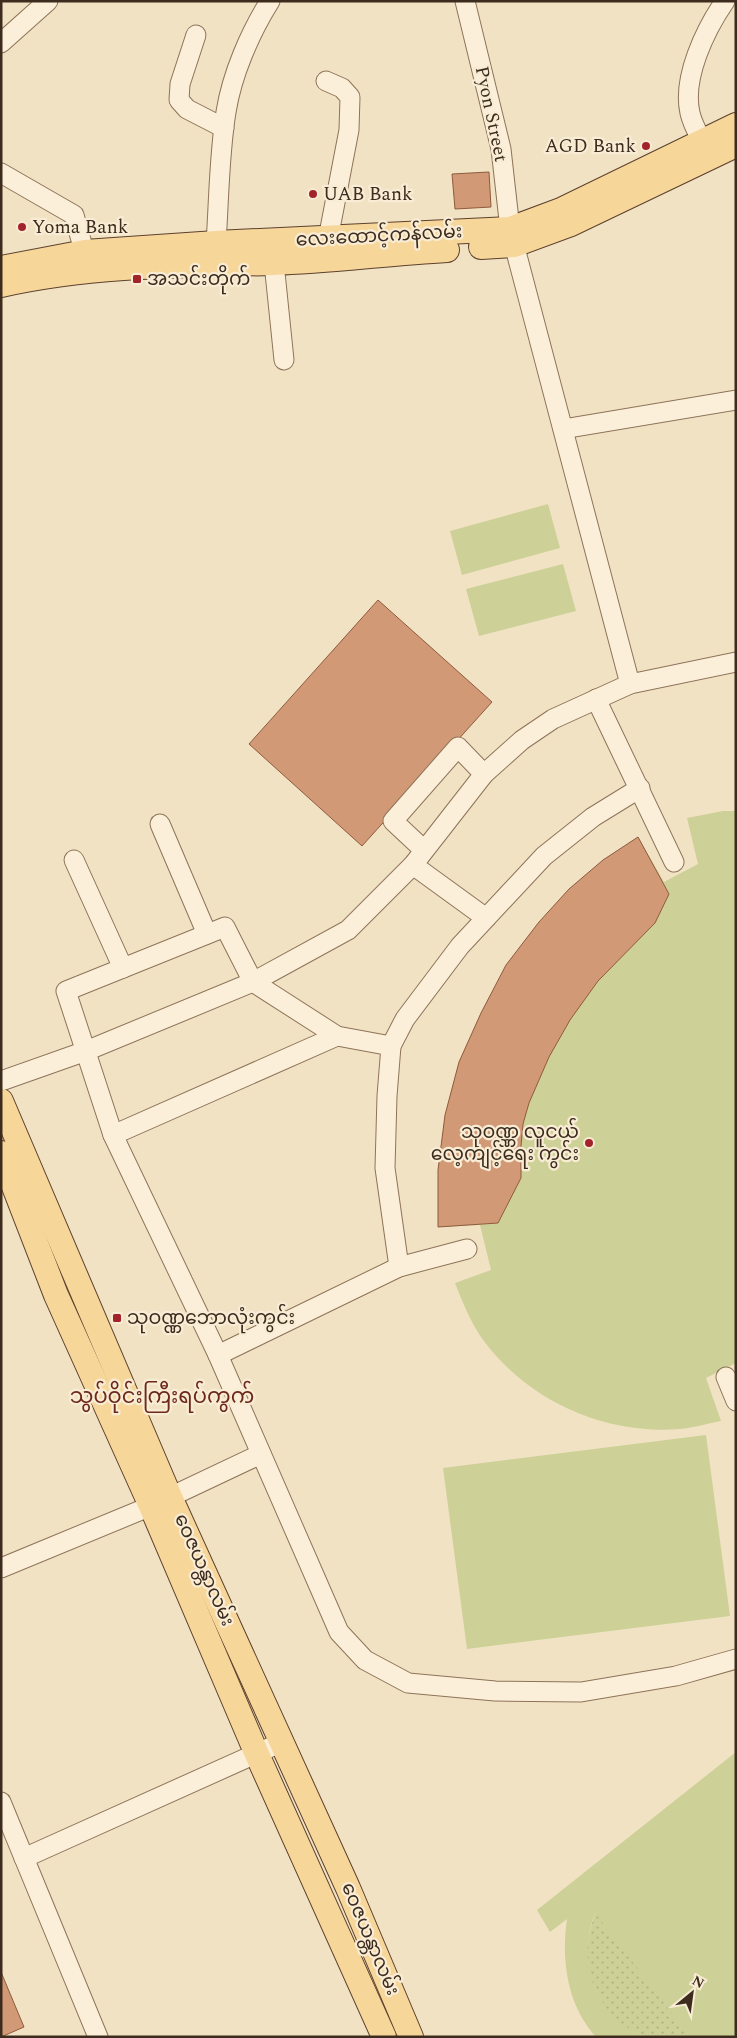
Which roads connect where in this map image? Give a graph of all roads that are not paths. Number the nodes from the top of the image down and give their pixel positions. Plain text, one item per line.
1 (48, 1) edge
2 (270, 1) edge
3 (465, 1) edge
4 (725, 1) edge
5 (196, 35) dead end
6 (1, 43) edge
7 (326, 81) dead end
8 (736, 125) edge
9 (224, 128) junction
10 (736, 145) edge
11 (706, 148) junction
12 (1, 173) edge
13 (512, 237) junction
14 (328, 239) junction
15 (437, 242) junction
16 (216, 243) junction
17 (273, 252) junction
18 (87, 262) junction
19 (1, 268) edge
20 (1, 285) edge
21 (284, 360) dead end
22 (736, 400) edge
23 (563, 429) junction
24 (736, 662) edge
25 (630, 684) junction
26 (596, 699) junction
27 (484, 774) junction
28 (640, 788) junction
29 (160, 824) dead end
30 (424, 850) junction
31 (74, 860) dead end
32 (674, 862) dead end
33 (413, 865) junction
34 (486, 918) junction
35 (206, 934) junction
36 (123, 968) junction
37 (253, 982) junction
38 (337, 1036) junction
39 (391, 1046) junction
40 (86, 1051) junction
41 (1, 1081) edge
42 (1, 1101) edge
43 (113, 1135) junction
44 (3, 1165) edge
45 (467, 1249) dead end
46 (399, 1267) junction
47 (218, 1355) junction
48 (726, 1377) dead end
49 (736, 1401) edge
50 (261, 1454) junction
51 (161, 1501) junction
52 (1, 1568) edge
53 (736, 1659) edge
54 (282, 1742) junction
55 (256, 1752) junction
56 (307, 1798) junction
57 (1, 1802) edge
58 (282, 1809) junction
59 (24, 1858) junction
60 (98, 2037) edge
61 (384, 2037) edge
62 (411, 2037) edge

1 - 6 street
2 - 9 street
3 - 13 street, Pyon Street
4 - 11 street
5 - 9 street
7 - 14 street
8 - 11 main road, လေးထောင့်ကန်လမ်း
9 - 16 street
10 - 11 main road, လေးထောင့်ကန်လမ်း
11 - 13 main road, လေးထောင့်ကန်လမ်း
12 - 18 street
13 - 15 main road, လေးထောင့်ကန်လမ်း
13 - 23 street, Pyon Street
14 - 15 main road, လေးထောင့်ကန်လမ်း
14 - 17 main road, လေးထောင့်ကန်လမ်း
15 - 17 main road, လေးထောင့်ကန်လမ်း
16 - 17 main road, လေးထောင့်ကန်လမ်း
16 - 18 main road, လေးထောင့်ကန်လမ်း
17 - 18 main road, လေးထောင့်ကန်လမ်း
17 - 21 street
18 - 19 main road, လေးထောင့်ကန်လမ်း
18 - 20 main road, လေးထောင့်ကန်လမ်း
22 - 23 street
23 - 25 street, Pyon Street
24 - 25 street
25 - 26 street
26 - 27 street
26 - 28 street
27 - 30 street
27 - 30 street
28 - 32 street
28 - 34 street
29 - 35 street
30 - 33 street
31 - 36 street
33 - 34 street
33 - 37 street
34 - 39 street
35 - 36 street
35 - 37 street
36 - 40 street
37 - 38 street
37 - 40 street
38 - 39 street
38 - 43 street
39 - 46 street
40 - 41 street
40 - 43 street
42 - 51 main road, ဝေဇယန္တာလမ်း
43 - 47 street
44 - 51 main road, ဝေဇယန္တာလမ်း
45 - 46 street
46 - 47 street
47 - 50 street
48 - 49 street
50 - 51 street
50 - 53 street
51 - 52 street
51 - 54 main road, ဝေဇယန္တာလမ်း
51 - 55 main road, ဝေဇယန္တာလမ်း
54 - 55 street
54 - 56 main road, ဝေဇယန္တာလမ်း
55 - 58 main road, ဝေဇယန္တာလမ်း
55 - 59 street
56 - 58 main road
56 - 62 main road, ဝေဇယန္တာလမ်း
57 - 59 street
58 - 61 main road, ဝေဇယန္တာလမ်း
59 - 60 street

